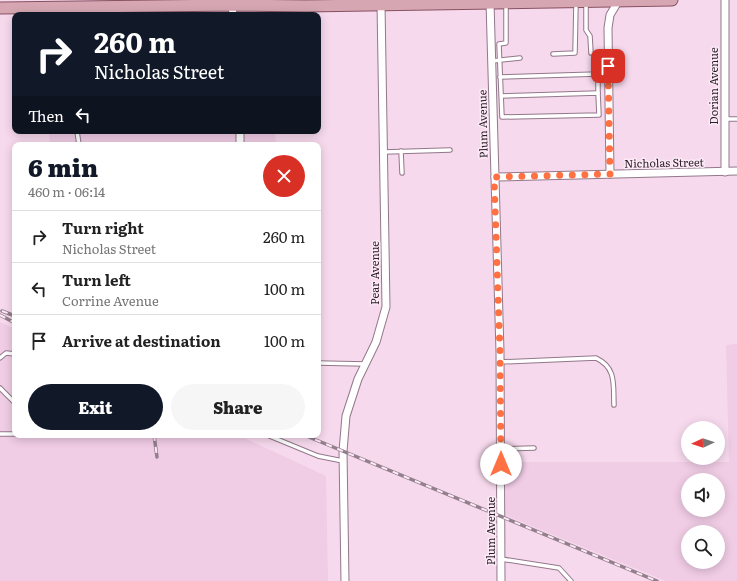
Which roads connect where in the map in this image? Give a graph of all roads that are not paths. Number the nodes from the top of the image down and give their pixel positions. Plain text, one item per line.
1 (619, 0) edge
2 (672, 0) edge
3 (724, 0) edge
4 (581, 1) edge
5 (490, 2) junction
6 (506, 2) junction
7 (202, 3) edge
8 (306, 3) edge
9 (381, 4) junction
10 (0, 8) edge
11 (232, 10) edge
12 (84, 11) edge
13 (591, 53) dead end
14 (553, 54) dead end
15 (520, 58) dead end
16 (500, 60) junction
17 (492, 61) junction
18 (608, 66) junction
19 (598, 74) junction
20 (500, 77) junction
21 (598, 93) junction
22 (501, 96) junction
23 (724, 119) junction
24 (737, 119) edge
25 (450, 150) dead end
26 (401, 151) junction
27 (384, 152) junction
28 (737, 171) edge
29 (725, 172) junction
30 (402, 173) dead end
31 (610, 174) junction
32 (494, 177) junction
33 (12, 354) edge
34 (0, 358) edge
35 (500, 362) junction
36 (321, 363) edge
37 (365, 364) junction
38 (0, 388) edge
39 (12, 400) edge
40 (614, 405) dead end
41 (0, 434) edge
42 (12, 434) edge
43 (273, 438) edge
44 (534, 448) dead end
45 (500, 449) junction
46 (344, 461) junction
47 (501, 559) junction
48 (345, 581) edge
49 (501, 581) edge
50 (571, 581) edge

1 - 2 main road
1 - 4 main road
1 - 18 street
3 - 23 street, Dorian Avenue
4 - 6 main road
4 - 13 lane
4 - 14 lane
5 - 6 main road
5 - 9 main road
5 - 17 street, Plum Avenue
6 - 16 lane
7 - 11 main road
7 - 12 main road
8 - 9 main road
8 - 11 main road
9 - 27 street, Pear Avenue
10 - 12 main road
15 - 16 lane
16 - 17 lane
16 - 20 lane
17 - 32 street, Plum Avenue
18 - 19 lane
18 - 31 street
19 - 20 lane
19 - 21 lane
20 - 22 lane
21 - 22 lane
21 - 22 lane
23 - 24 lane
23 - 29 street, Dorian Avenue
25 - 26 lane
26 - 27 lane
26 - 30 lane
27 - 37 street, Pear Avenue
28 - 29 street, Nicholas Street
29 - 31 street, Nicholas Street
31 - 32 street, Nicholas Street
32 - 35 street, Plum Avenue
33 - 34 lane
35 - 40 lane
35 - 45 street, Plum Avenue
36 - 37 lane
37 - 46 street, Pear Avenue
38 - 39 lane
41 - 42 lane
43 - 46 lane
44 - 45 lane
45 - 47 street, Plum Avenue
46 - 48 street, Pear Avenue
47 - 49 street, Plum Avenue
47 - 50 lane

